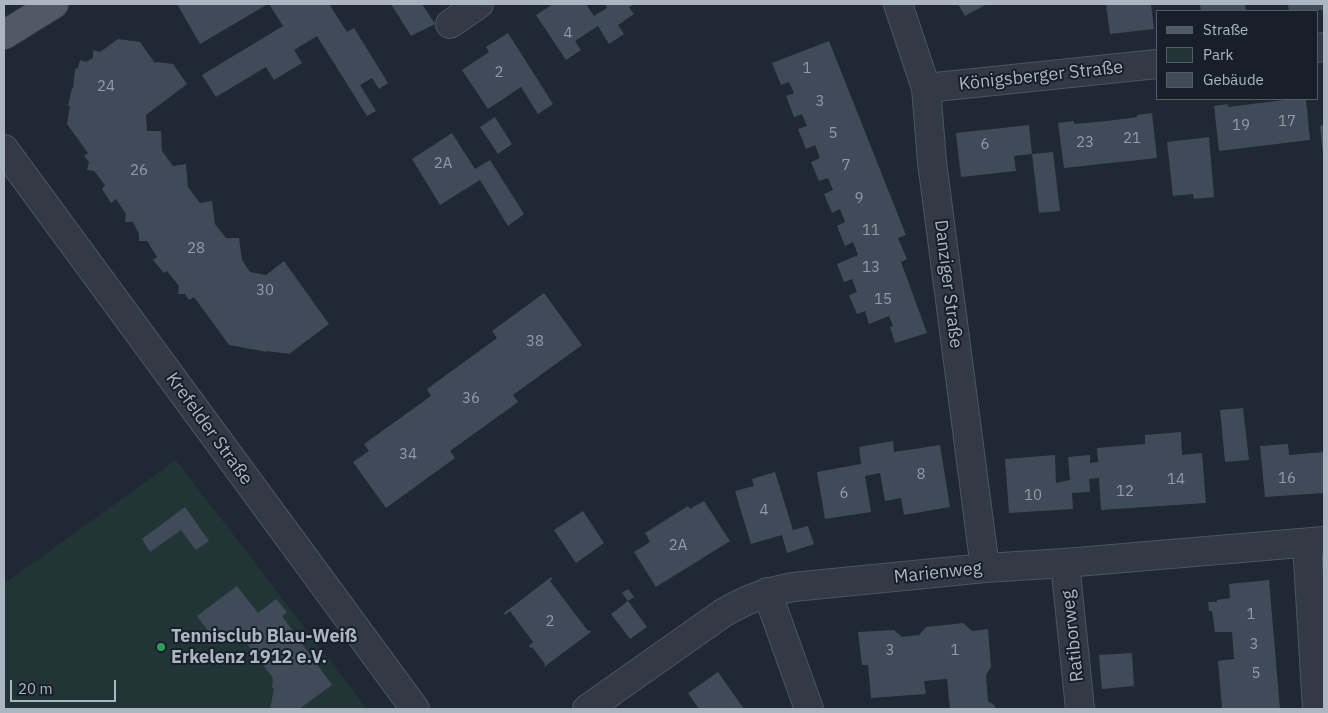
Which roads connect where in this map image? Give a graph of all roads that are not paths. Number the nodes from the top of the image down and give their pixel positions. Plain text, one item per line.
1 (54, 4) edge
2 (479, 4) edge
3 (898, 4) edge
4 (450, 24) dead end
5 (4, 35) edge
6 (1156, 64) edge
7 (926, 88) junction
8 (4, 148) edge
9 (1316, 542) edge
10 (1066, 563) junction
11 (985, 568) junction
12 (767, 592) junction
13 (415, 709) edge
14 (587, 709) edge
15 (810, 709) edge
16 (1080, 709) edge
17 (1318, 709) edge

1 - 5 main road
2 - 4 street
3 - 7 street, Danziger Straße
6 - 7 street, Königsberger Straße
7 - 11 street, Danziger Straße
8 - 13 street, Krefelder Straße
9 - 10 street, Marienweg
9 - 17 street
10 - 11 street, Marienweg
10 - 16 street, Ratiborweg
11 - 12 street, Marienweg
12 - 14 street, Marienweg
12 - 15 street

